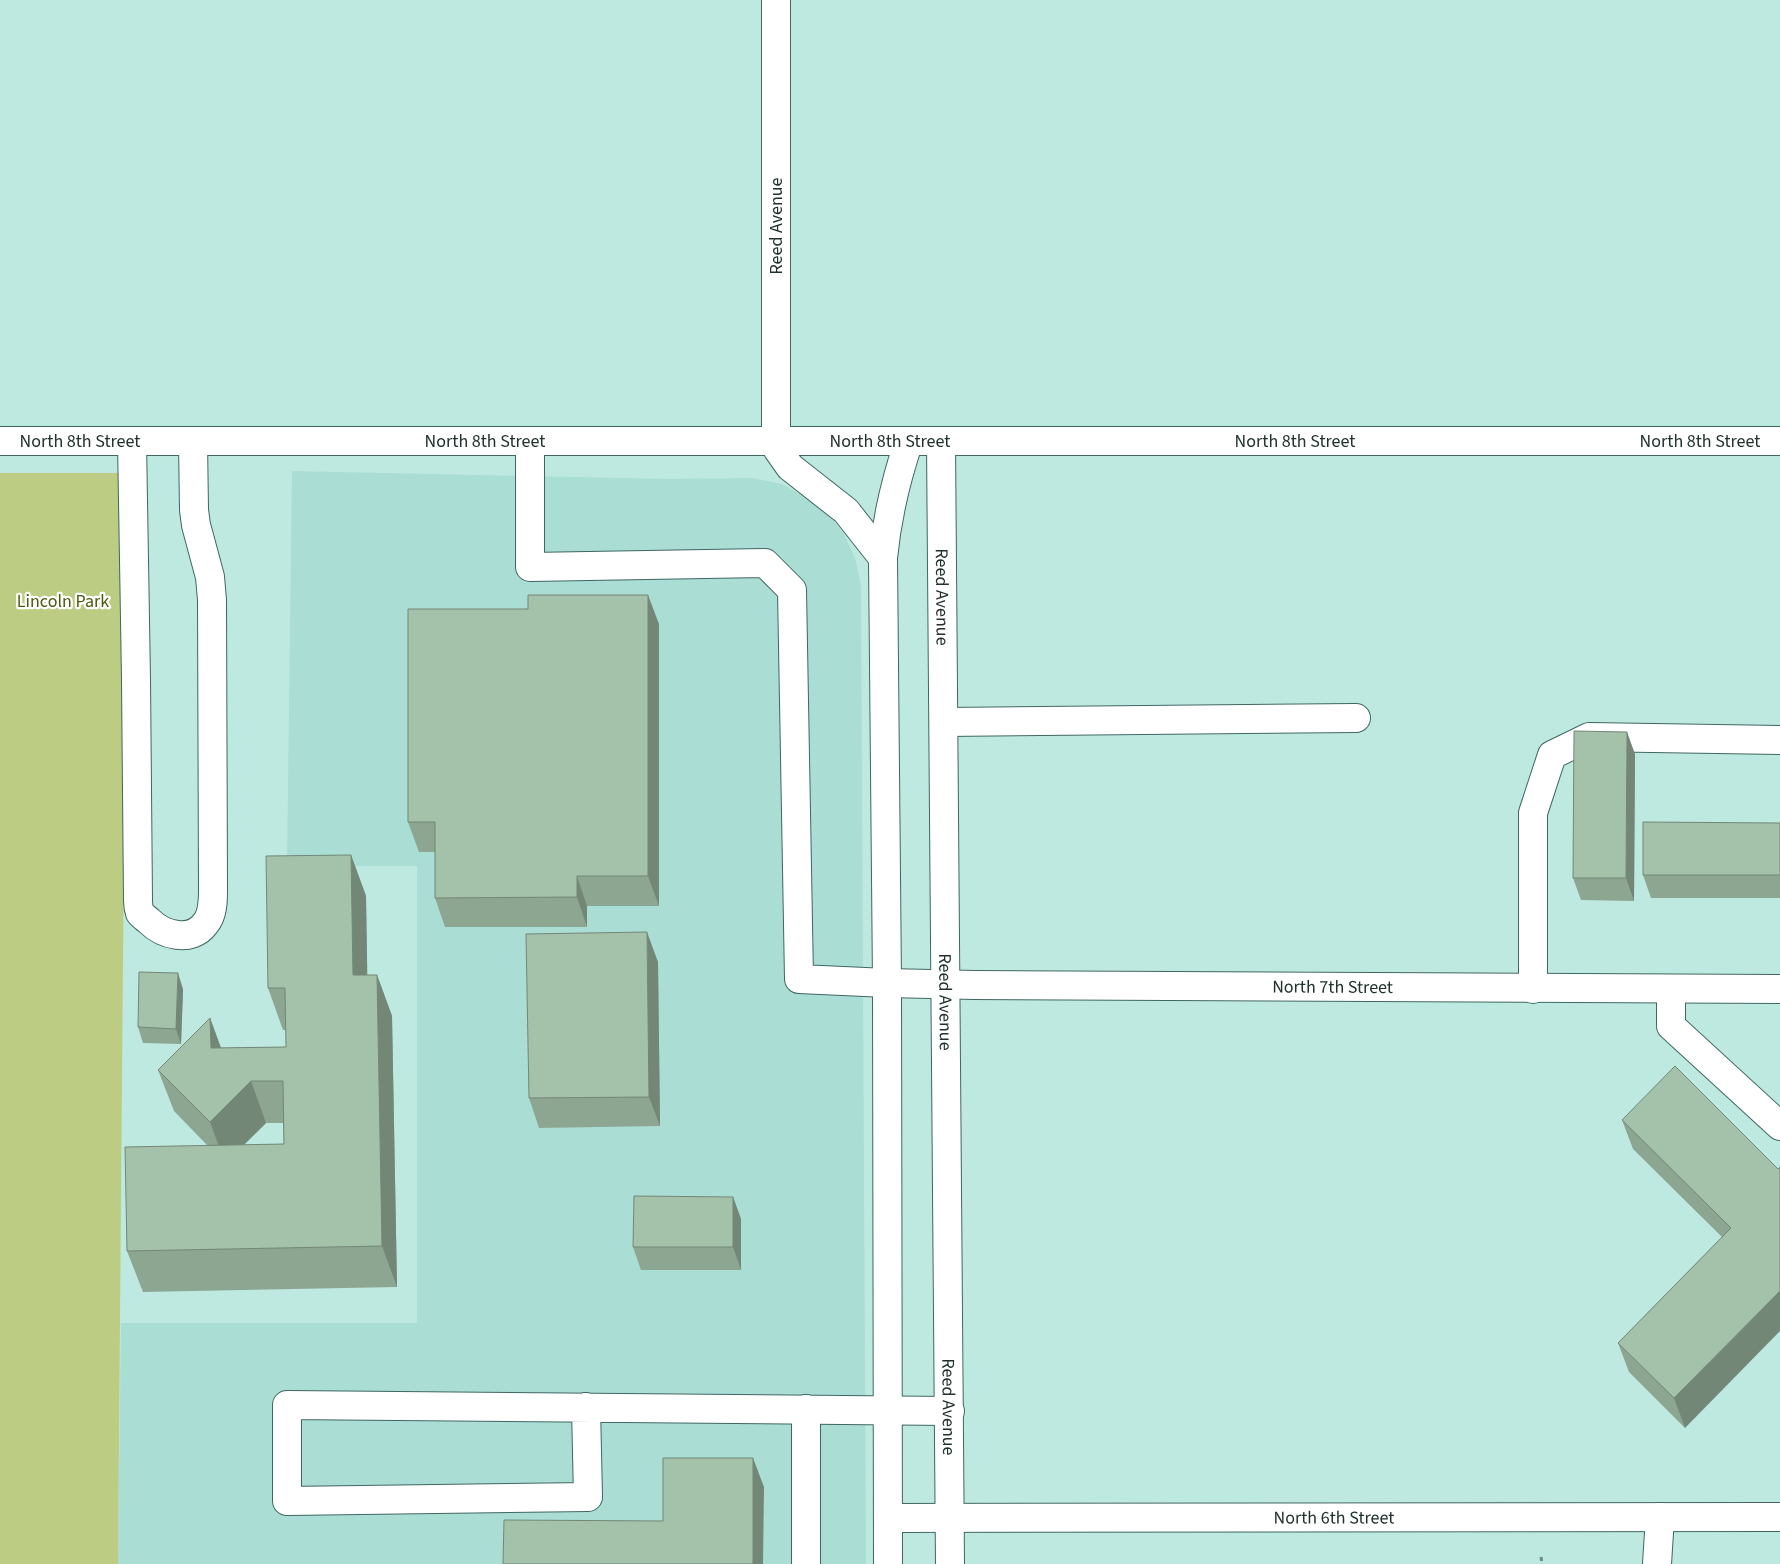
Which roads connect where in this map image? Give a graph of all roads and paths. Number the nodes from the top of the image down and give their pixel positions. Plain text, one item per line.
1 (776, 0) edge
2 (776, 440) junction
3 (0, 441) edge
4 (132, 441) junction
5 (193, 441) junction
6 (530, 441) junction
7 (909, 441) junction
8 (941, 441) junction
9 (1780, 441) edge
10 (884, 558) junction
11 (1356, 718) dead end
12 (944, 722) junction
13 (1780, 740) edge
14 (887, 984) junction
15 (946, 985) junction
16 (1533, 989) junction
17 (1671, 989) junction
18 (1780, 990) edge
19 (1780, 1126) edge
20 (586, 1407) junction
21 (806, 1408) junction
22 (887, 1409) junction
23 (950, 1411) junction
24 (1660, 1517) junction
25 (1780, 1517) edge
26 (888, 1518) junction
27 (950, 1518) junction
28 (1541, 1557) dead end
29 (806, 1564) edge
30 (888, 1564) edge
31 (950, 1564) edge
32 (1542, 1564) edge
33 (1657, 1564) edge

1 - 2 street, Reed Avenue
2 - 6 street, North 8th Street
2 - 7 street, North 8th Street
2 - 10 street, Reed Avenue
3 - 4 street, North 8th Street
4 - 5 street, North 8th Street
4 - 5 street
5 - 6 street, North 8th Street
6 - 14 street, North 7th Street
7 - 8 street, North 8th Street
7 - 10 street
8 - 9 street, North 8th Street
8 - 12 street, Reed Avenue
10 - 14 street
11 - 12 street
12 - 15 street, Reed Avenue
13 - 16 street
14 - 15 street, North 7th Street
14 - 22 street
15 - 16 street, North 7th Street
15 - 23 street, Reed Avenue
16 - 17 street, North 7th Street
17 - 18 street, North 7th Street
17 - 19 street
20 - 20 street
20 - 21 street
21 - 22 street
21 - 29 street
22 - 23 street
22 - 26 street
23 - 27 street, Reed Avenue
24 - 25 street, North 6th Street
24 - 27 street, North 6th Street
24 - 33 street
26 - 27 street, North 6th Street
26 - 30 street
27 - 31 street, Reed Avenue
28 - 32 path

